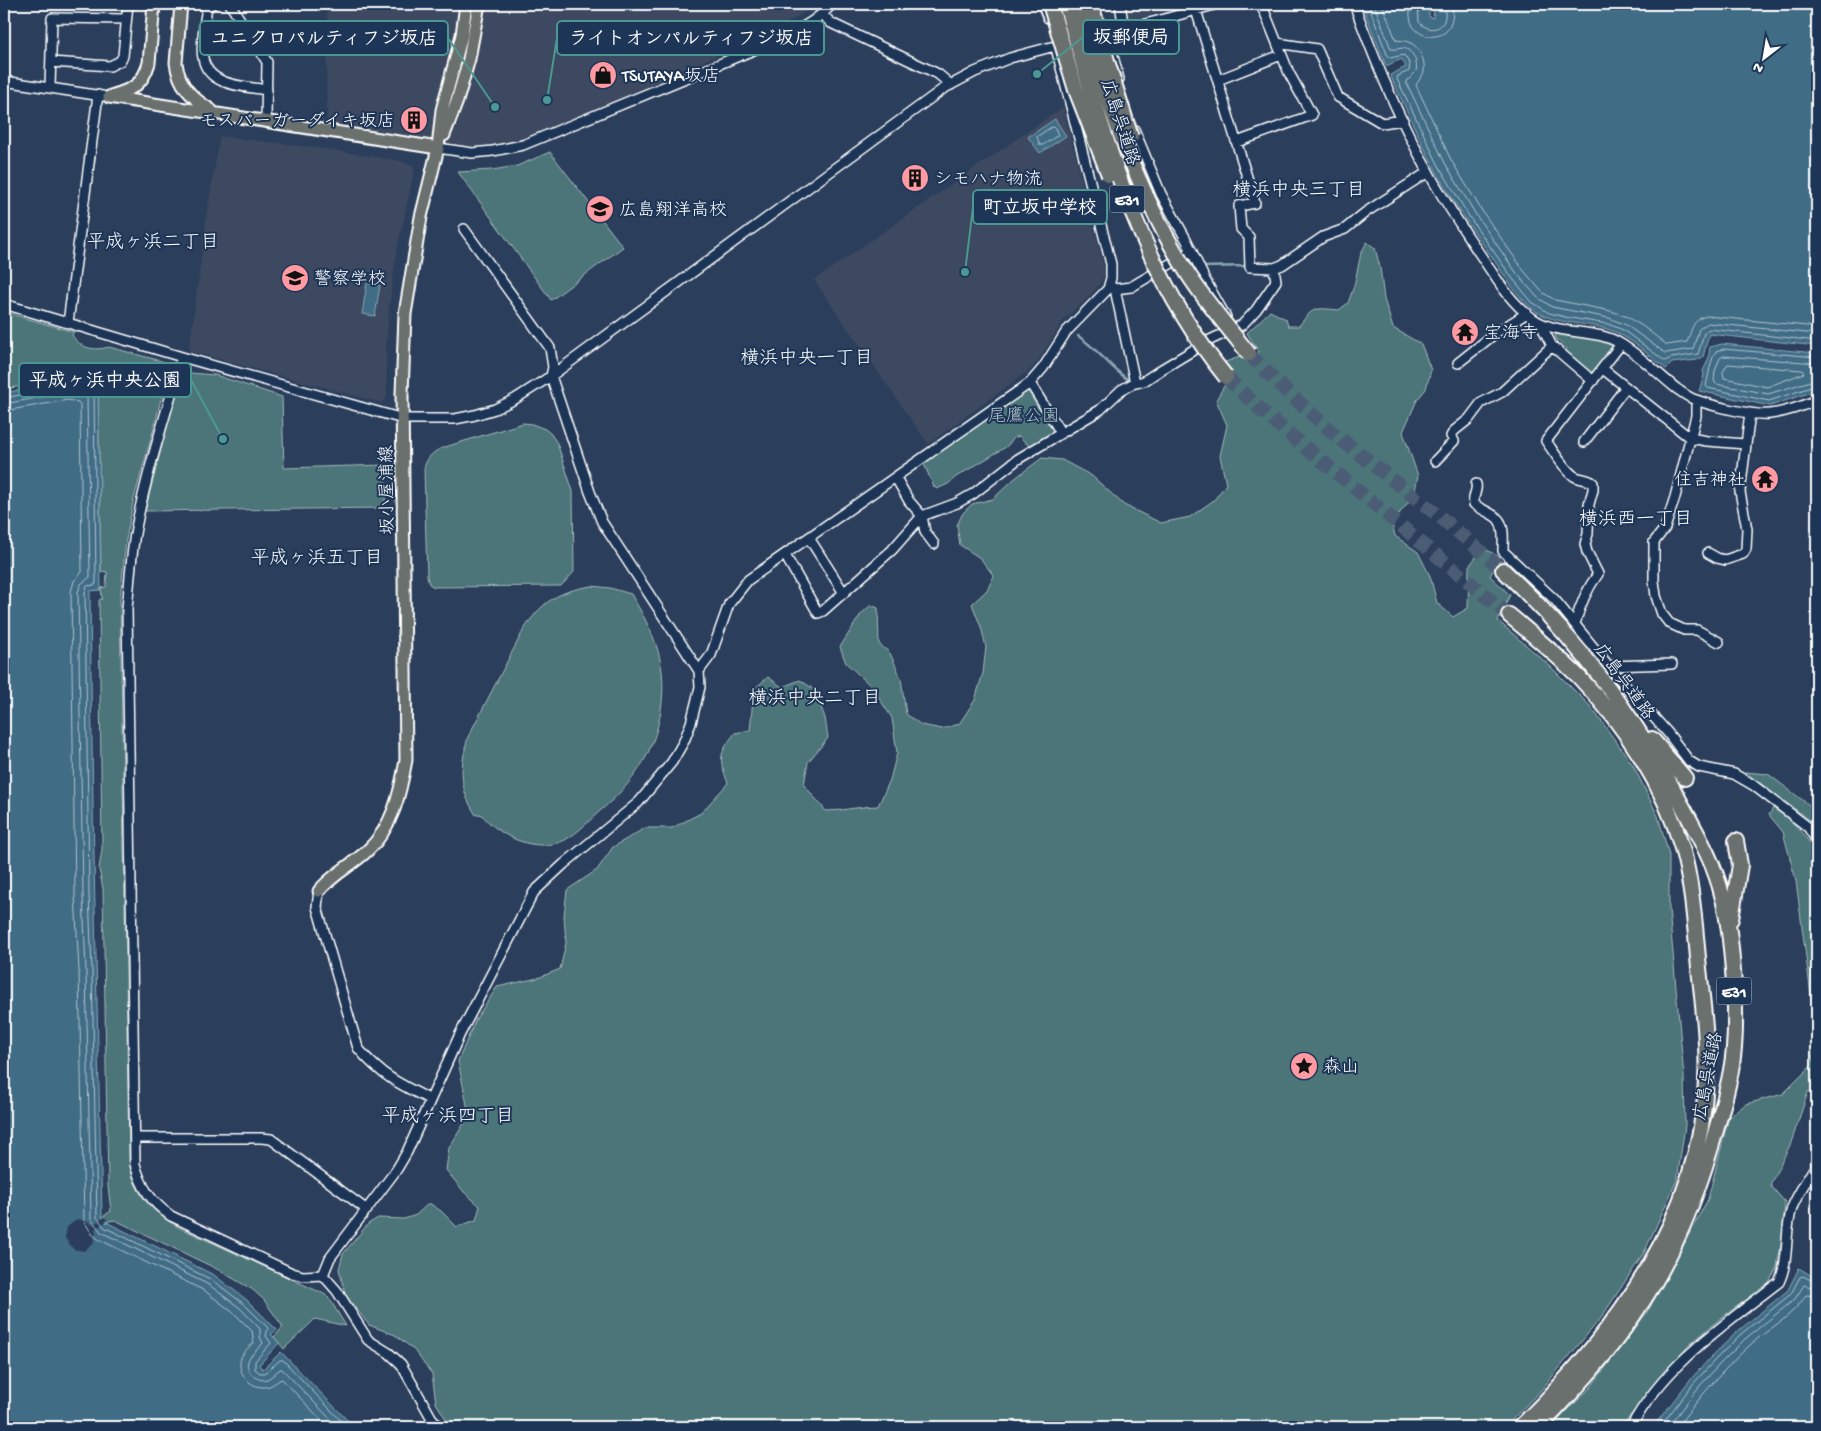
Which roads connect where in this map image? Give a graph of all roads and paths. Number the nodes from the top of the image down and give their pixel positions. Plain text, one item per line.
1 (128, 4) edge
2 (154, 4) edge
3 (181, 4) edge
4 (212, 4) edge
5 (230, 4) edge
6 (466, 4) edge
7 (478, 4) edge
8 (832, 4) edge
9 (899, 4) edge
10 (903, 4) edge
11 (1042, 4) edge
12 (1050, 4) edge
13 (1066, 4) edge
14 (1078, 4) edge
15 (1091, 4) edge
16 (1120, 4) edge
17 (1216, 4) edge
18 (1260, 4) edge
19 (1354, 4) edge
20 (1190, 9) edge
21 (822, 15) junction
22 (126, 20) junction
23 (1124, 29) junction
24 (1112, 32) junction
25 (1277, 43) junction
26 (1056, 45) junction
27 (1282, 55) junction
28 (51, 62) junction
29 (4, 80) edge
30 (1218, 80) junction
31 (951, 85) junction
32 (50, 88) junction
33 (267, 90) junction
34 (104, 96) junction
35 (215, 113) junction
36 (1403, 120) junction
37 (266, 121) junction
38 (1238, 142) junction
39 (438, 148) junction
40 (1428, 172) junction
41 (464, 229) dead end
42 (1192, 251) junction
43 (1274, 268) junction
44 (1112, 287) junction
45 (1174, 303) junction
46 (4, 304) edge
47 (1527, 313) junction
48 (68, 323) junction
49 (1540, 323) junction
50 (1228, 326) junction
51 (1621, 344) junction
52 (1552, 346) junction
53 (1250, 354) tunnel mouth
54 (182, 357) junction
55 (1458, 363) dead end
56 (1603, 369) junction
57 (551, 376) junction
58 (1226, 377) tunnel mouth
59 (1593, 381) junction
60 (1030, 383) junction
61 (1135, 383) junction
62 (1626, 387) junction
63 (1696, 400) junction
64 (1817, 400) edge
65 (1750, 413) junction
66 (403, 419) junction
67 (1061, 433) junction
68 (1690, 438) junction
69 (1584, 442) dead end
70 (1745, 444) junction
71 (1435, 461) dead end
72 (896, 478) junction
73 (1476, 484) dead end
74 (922, 516) junction
75 (809, 538) junction
76 (934, 544) dead end
77 (1708, 554) dead end
78 (785, 555) junction
79 (1503, 570) tunnel mouth
80 (844, 593) junction
81 (1509, 615) tunnel mouth
82 (1575, 624) junction
83 (1719, 642) dead end
84 (1672, 664) dead end
85 (699, 671) junction
86 (1606, 672) junction
87 (1685, 778) dead end
88 (1736, 841) dead end
89 (1817, 841) edge
90 (319, 891) joint
91 (1729, 929) junction
92 (430, 1099) junction
93 (134, 1138) junction
94 (1817, 1163) edge
95 (367, 1210) junction
96 (322, 1275) junction
97 (439, 1427) edge
98 (1520, 1427) edge
99 (1539, 1427) edge
100 (1630, 1427) edge

1 - 22 street
2 - 34 main road
3 - 35 main road
4 - 33 street
5 - 33 street
6 - 39 main road, 坂小屋浦線
7 - 39 main road, 坂小屋浦線
8 - 21 street
9 - 10 street
11 - 26 street
12 - 45 highway, bridge
13 - 45 highway, 広島呉道路 / E31, bridge
14 - 50 highway, 広島呉道路 / E31, bridge
15 - 50 highway, bridge
16 - 23 street
17 - 20 street
18 - 25 street
19 - 36 street
20 - 23 street
20 - 30 street
21 - 31 street
21 - 39 street
22 - 28 street
22 - 28 street
23 - 24 street
24 - 26 street
24 - 42 street
25 - 27 street
25 - 36 street
26 - 31 street
26 - 44 street
27 - 30 street
27 - 38 street
28 - 32 street
29 - 32 street
30 - 38 street
31 - 57 street
32 - 34 street
33 - 37 street
34 - 35 main road
34 - 48 street
35 - 37 main road
36 - 40 street
37 - 39 main road
38 - 43 street
39 - 66 main road, 坂小屋浦線
40 - 43 street
40 - 47 street
41 - 57 street
42 - 44 street
42 - 50 street
43 - 50 street
44 - 60 street
44 - 61 street
45 - 58 highway, 広島呉道路 / E31, bridge
46 - 48 street
47 - 49 street
47 - 55 street
48 - 54 street
49 - 51 street
49 - 52 street
50 - 53 highway, 広島呉道路 / E31, bridge
50 - 61 street
51 - 56 street
51 - 63 street
52 - 59 street
52 - 71 street
54 - 66 street
54 - 93 street
56 - 59 street
56 - 62 street
57 - 66 street
57 - 85 street
59 - 82 street
60 - 67 street
60 - 72 street
61 - 67 street
62 - 68 street
62 - 69 street
63 - 65 street
63 - 68 street
64 - 65 street
65 - 70 street
66 - 90 main road, 坂小屋浦線
67 - 74 street
68 - 70 street
68 - 83 street
70 - 77 street
72 - 74 street
72 - 75 street
73 - 82 street
74 - 76 street
74 - 80 street
75 - 78 street
75 - 80 street
78 - 80 street
78 - 85 street
79 - 86 highway, 広島呉道路 / E31
81 - 98 highway, 広島呉道路 / E31
82 - 86 street
84 - 86 street
85 - 92 street
86 - 87 highway
86 - 89 street
86 - 91 highway, 広島呉道路 / E31
88 - 91 highway
90 - 92 street
91 - 99 highway, 広島呉道路 / E31
92 - 95 street
93 - 95 street
93 - 96 street
94 - 100 street
95 - 96 street
96 - 97 street

